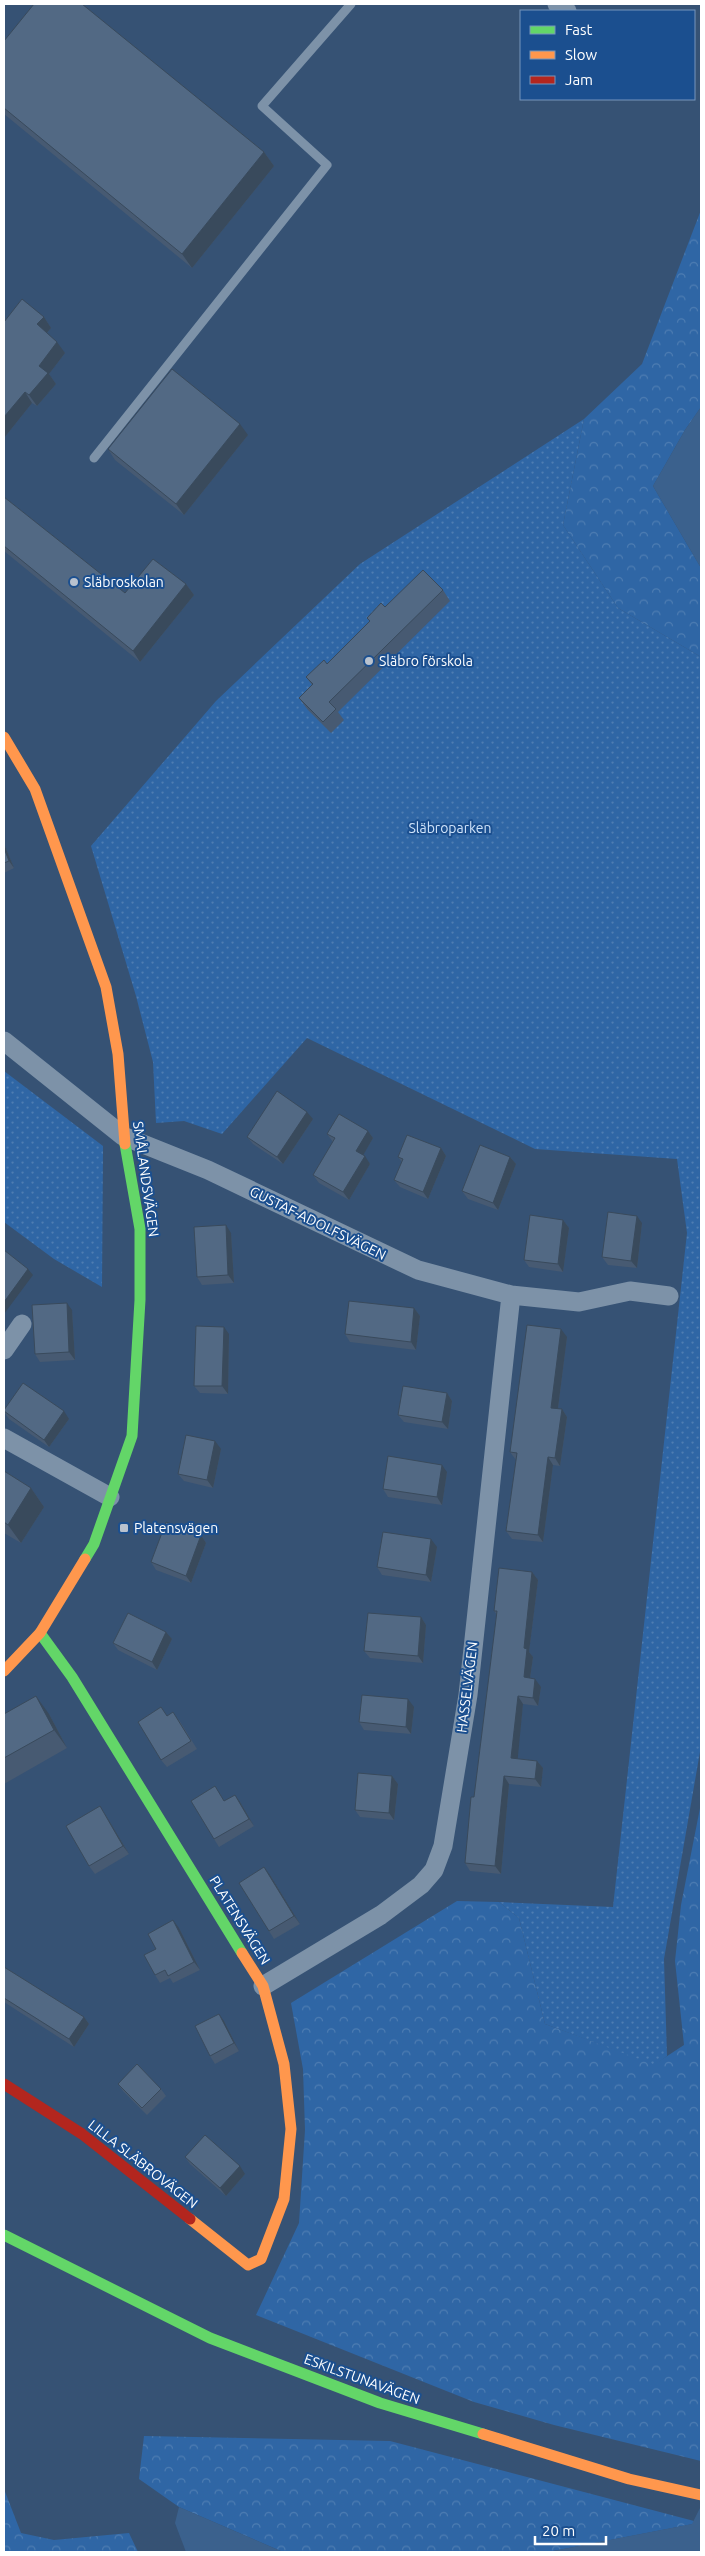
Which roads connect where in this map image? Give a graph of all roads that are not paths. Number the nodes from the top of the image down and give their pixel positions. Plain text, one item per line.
1 (351, 4) edge
2 (94, 458) dead end
3 (4, 737) edge
4 (4, 1041) edge
5 (123, 1136) junction
6 (511, 1295) junction
7 (669, 1296) dead end
8 (22, 1324) dead end
9 (4, 1350) edge
10 (4, 1438) edge
11 (110, 1497) junction
12 (40, 1633) junction
13 (4, 1671) edge
14 (262, 1986) junction
15 (4, 2084) edge
16 (4, 2230) edge
17 (4, 2236) edge
18 (28, 2248) junction
19 (261, 2259) joint
20 (701, 2495) edge

1 - 2 lane
3 - 5 street, SMÅLANDSVÄGEN
4 - 5 street, GUSTAF-ADOLFSVÄGEN
5 - 6 street, GUSTAF-ADOLFSVÄGEN
5 - 11 street, SMÅLANDSVÄGEN
6 - 7 street, GUSTAF-ADOLFSVÄGEN
6 - 14 street, HASSELVÄGEN
8 - 9 street
10 - 11 street
11 - 12 street, SMÅLANDSVÄGEN
12 - 13 street, SMÅLANDSVÄGEN
12 - 14 street, PLATENSVÄGEN
14 - 19 street, PLATENSVÄGEN
15 - 19 street, LILLA SLÄBROVÄGEN
16 - 18 street, ESKILSTUNAVÄGEN
17 - 18 street, ESKILSTUNAVÄGEN
18 - 20 street, ESKILSTUNAVÄGEN

